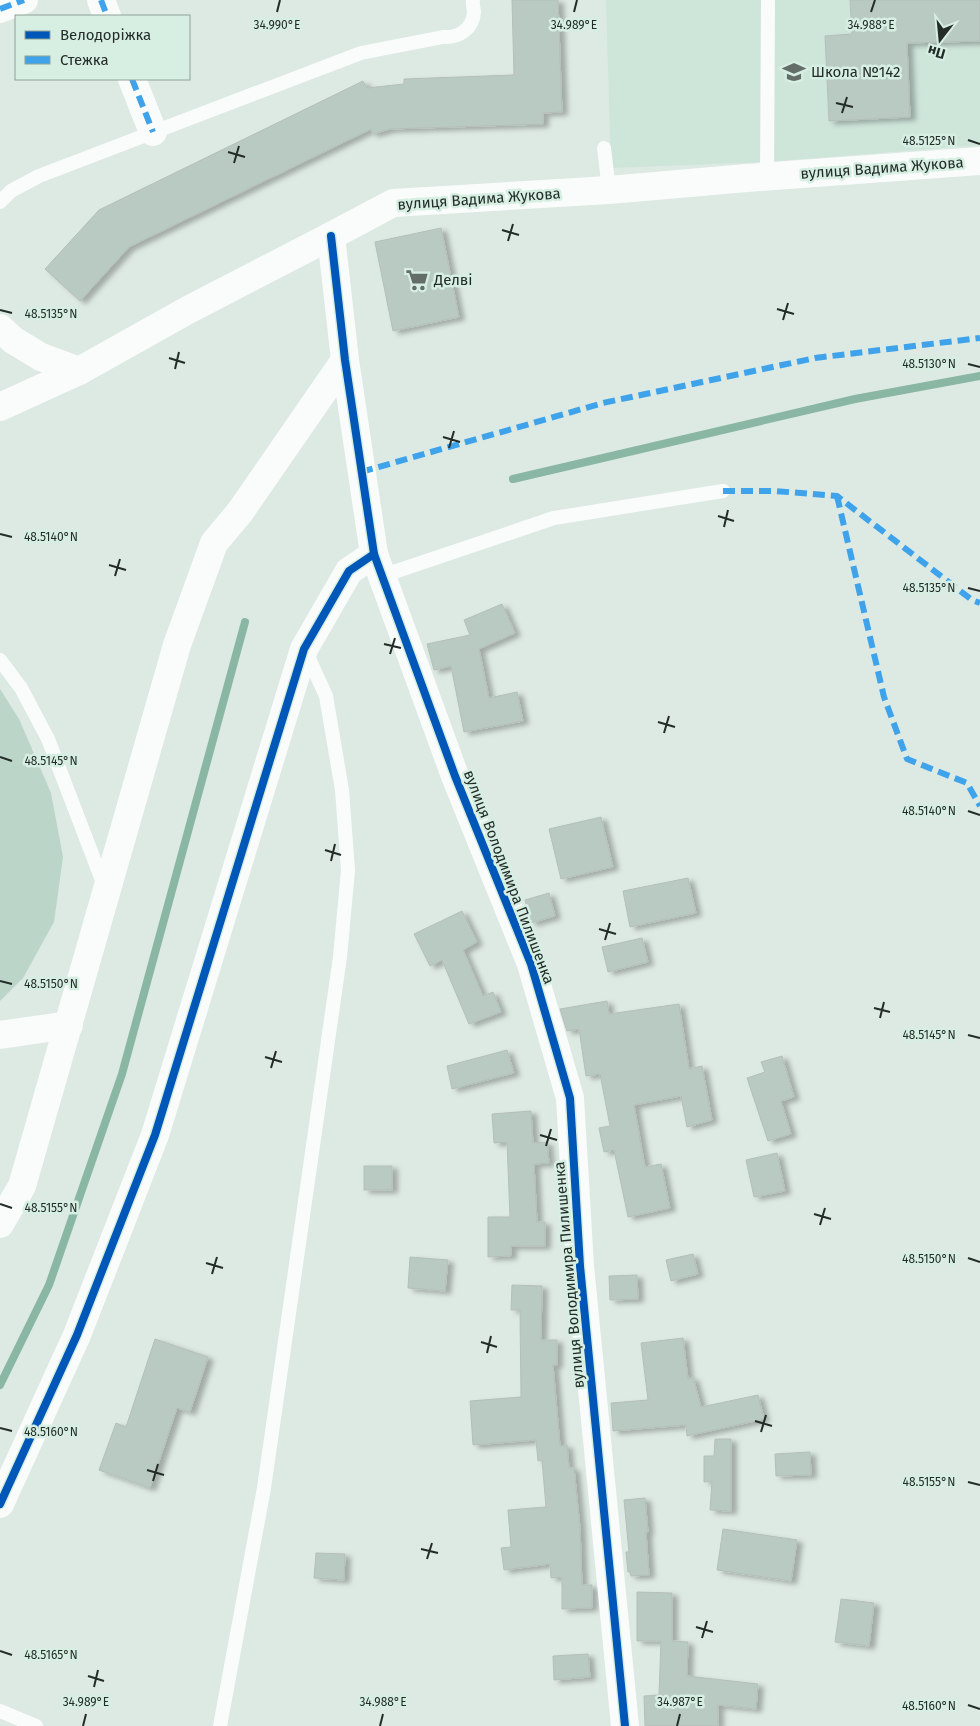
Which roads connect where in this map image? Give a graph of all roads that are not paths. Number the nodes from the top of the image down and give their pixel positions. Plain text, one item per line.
1 (24, 0) edge
2 (101, 0) edge
3 (472, 0) edge
4 (768, 0) edge
5 (0, 9) edge
6 (107, 15) edge
7 (132, 80) edge
8 (153, 132) junction
9 (604, 148) dead end
10 (980, 161) edge
11 (767, 176) junction
12 (609, 190) junction
13 (0, 202) edge
14 (331, 236) junction
15 (0, 328) edge
16 (345, 360) junction
17 (80, 371) junction
18 (0, 407) edge
19 (724, 492) dead end
20 (378, 565) junction
21 (304, 649) junction
22 (0, 660) edge
23 (106, 892) junction
24 (69, 1026) junction
25 (0, 1035) edge
26 (0, 1224) edge
27 (0, 1504) edge
28 (0, 1711) edge
29 (36, 1726) edge
30 (220, 1726) edge
31 (625, 1726) edge

1 - 5 street
2 - 6 street
3 - 8 lane
4 - 11 lane
7 - 8 street
8 - 13 lane
9 - 12 lane
10 - 11 street, вулиця Вадима Жукова
11 - 12 street, вулиця Вадима Жукова
12 - 14 street, вулиця Вадима Жукова
14 - 16 street, вулиця Володимира Пилишенка
14 - 17 street, вулиця Вадима Жукова
15 - 17 street
16 - 20 street, вулиця Володимира Пилишенка
16 - 23 street
17 - 18 street, вулиця Вадима Жукова
19 - 20 lane
20 - 21 street
20 - 31 street, вулиця Володимира Пилишенка
21 - 27 street
21 - 30 lane
22 - 23 lane
23 - 24 street
24 - 25 street
24 - 26 street
28 - 29 lane

